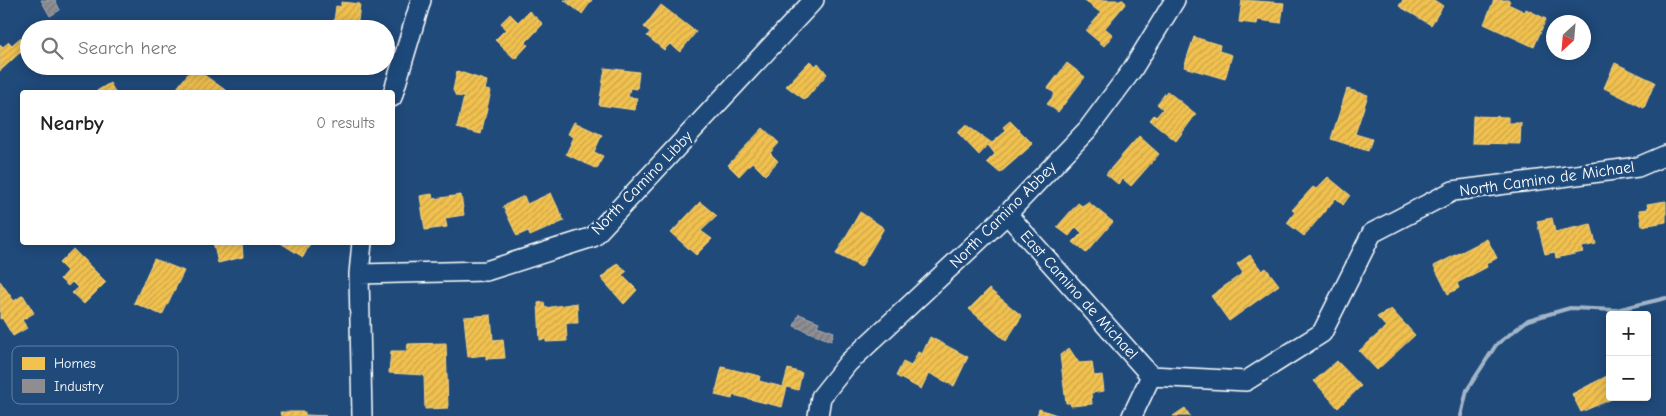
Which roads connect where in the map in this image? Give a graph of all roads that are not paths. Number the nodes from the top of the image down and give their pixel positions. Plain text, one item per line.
1 (421, 0) edge
2 (814, 0) edge
3 (1175, 0) edge
4 (394, 90) edge
5 (1666, 155) edge
6 (1007, 214) junction
7 (362, 245) edge
8 (359, 274) junction
9 (1152, 376) junction
10 (362, 416) edge
11 (818, 416) edge
12 (1132, 416) edge

1 - 4 street
2 - 8 street, North Camino Libby
3 - 6 street, North Camino Abbey
5 - 9 street, North Camino de Michael
6 - 9 street, East Camino de Michael
6 - 11 street, North Camino Abbey
7 - 8 street
8 - 10 street
9 - 12 street

